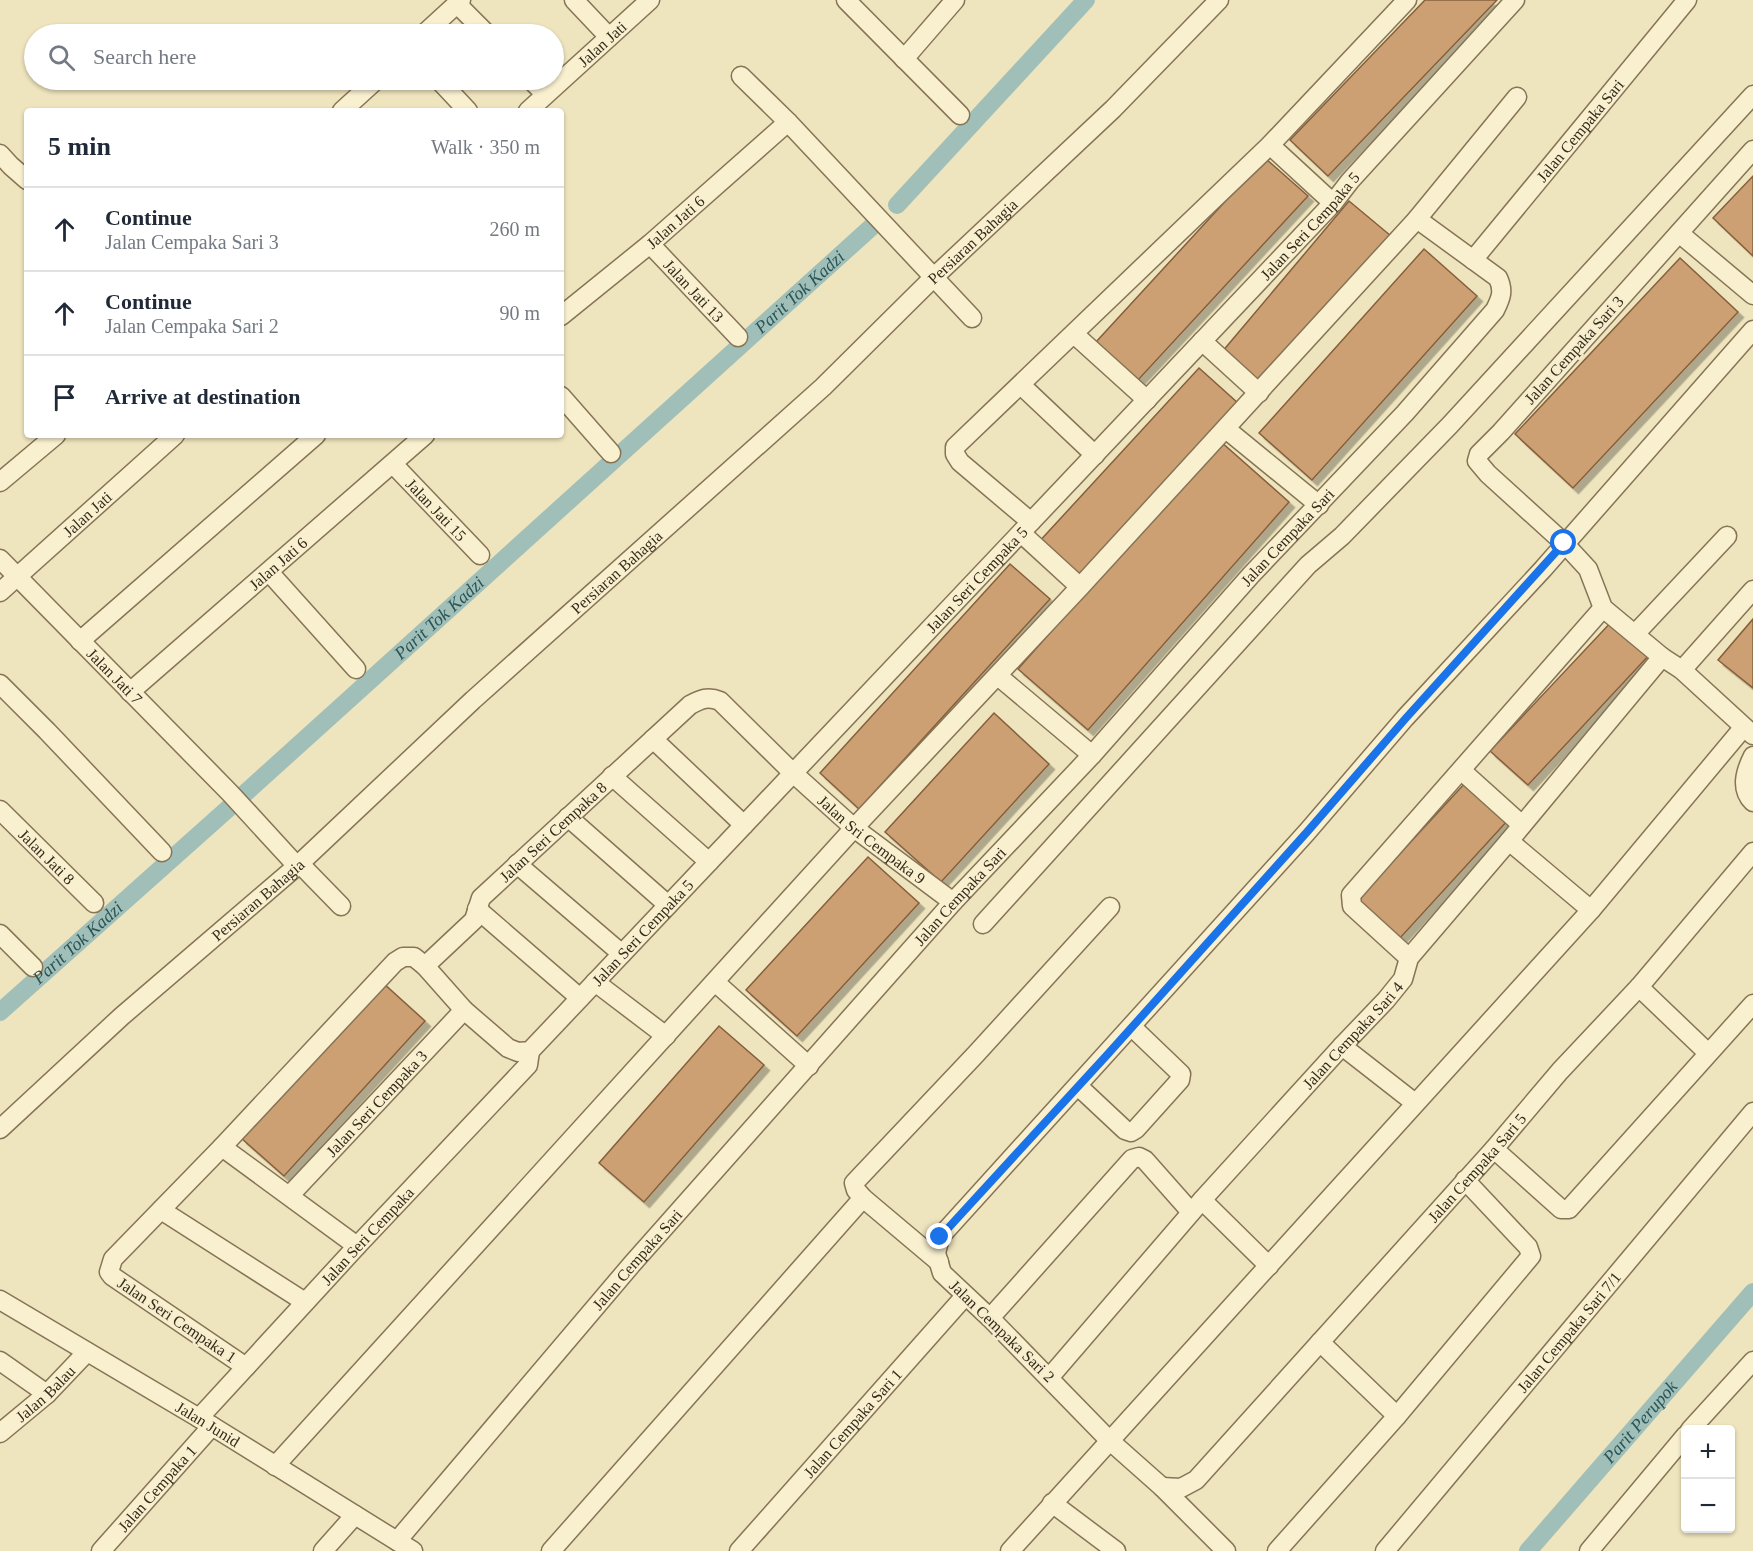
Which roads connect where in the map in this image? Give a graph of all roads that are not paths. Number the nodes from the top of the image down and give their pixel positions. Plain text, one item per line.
1 (574, 0) edge
2 (650, 0) edge
3 (846, 0) edge
4 (955, 0) edge
5 (1219, 0) edge
6 (1407, 0) edge
7 (1515, 0) edge
8 (1687, 0) edge
9 (459, 2) edge
10 (435, 24) edge
11 (478, 24) edge
12 (609, 37) junction
13 (904, 59) junction
14 (741, 76) dead end
15 (564, 78) edge
16 (367, 90) edge
17 (448, 90) edge
18 (542, 90) edge
19 (550, 90) edge
20 (546, 94) junction
21 (1753, 95) edge
22 (1517, 97) dead end
23 (351, 108) edge
24 (465, 108) edge
25 (531, 108) edge
26 (960, 115) dead end
27 (788, 123) junction
28 (1270, 145) junction
29 (1753, 150) edge
30 (0, 154) edge
31 (24, 177) edge
32 (1332, 203) junction
33 (1417, 219) junction
34 (1679, 233) junction
35 (650, 244) junction
36 (1473, 260) junction
37 (933, 278) junction
38 (1753, 295) edge
39 (564, 314) edge
40 (972, 318) dead end
41 (1753, 330) edge
42 (1074, 334) junction
43 (738, 337) dead end
44 (1202, 341) junction
45 (1021, 385) junction
46 (1259, 393) junction
47 (564, 399) edge
48 (1147, 400) junction
49 (1226, 429) junction
50 (52, 438) edge
51 (172, 438) edge
52 (313, 438) edge
53 (422, 438) edge
54 (611, 453) dead end
55 (1095, 455) junction
56 (393, 464) junction
57 (0, 482) edge
58 (1319, 505) junction
59 (1026, 527) junction
60 (1727, 536) dead end
61 (1564, 543) junction
62 (480, 555) dead end
63 (0, 559) edge
64 (269, 572) junction
65 (18, 578) junction
66 (1080, 587) junction
67 (1753, 590) edge
68 (0, 592) edge
69 (1603, 608) junction
70 (1635, 634) junction
71 (80, 641) junction
72 (1662, 657) junction
73 (356, 669) dead end
74 (1682, 670) junction
75 (998, 676) junction
76 (0, 684) edge
77 (130, 692) junction
78 (690, 705) joint
79 (1748, 732) edge
80 (653, 739) junction
81 (1092, 755) junction
82 (1752, 757) edge
83 (1462, 771) junction
84 (793, 773) junction
85 (612, 776) junction
86 (1753, 802) edge
87 (0, 810) edge
88 (568, 817) junction
89 (744, 825) junction
90 (1522, 825) junction
91 (854, 828) junction
92 (1509, 841) junction
93 (162, 852) dead end
94 (1753, 852) edge
95 (709, 862) junction
96 (517, 864) junction
97 (298, 865) junction
98 (953, 902) junction
99 (94, 903) dead end
100 (668, 905) junction
101 (341, 906) dead end
102 (1110, 907) dead end
103 (477, 909) junction
104 (1591, 910) junction
105 (983, 924) dead end
106 (0, 934) edge
107 (622, 954) junction
108 (1409, 958) junction
109 (425, 966) junction
110 (33, 967) dead end
111 (596, 982) junction
112 (715, 982) junction
113 (1639, 987) junction
114 (580, 998) junction
115 (1753, 1004) edge
116 (464, 1010) junction
117 (1132, 1027) junction
118 (666, 1036) junction
119 (1342, 1046) junction
120 (530, 1052) junction
121 (1708, 1053) junction
122 (808, 1066) junction
123 (1078, 1086) junction
124 (1415, 1103) junction
125 (1753, 1112) edge
126 (0, 1129) edge
127 (222, 1147) junction
128 (1494, 1149) junction
129 (1465, 1180) junction
130 (290, 1195) junction
131 (863, 1198) junction
132 (1196, 1206) junction
133 (161, 1210) junction
134 (357, 1246) junction
135 (939, 1262) junction
136 (1269, 1266) junction
137 (965, 1296) junction
138 (0, 1299) edge
139 (305, 1302) junction
140 (990, 1318) junction
141 (1320, 1342) junction
142 (0, 1361) edge
143 (1753, 1361) edge
144 (75, 1365) junction
145 (246, 1368) junction
146 (1049, 1378) junction
147 (47, 1394) junction
148 (1397, 1416) junction
149 (206, 1422) junction
150 (1695, 1425) edge
151 (0, 1433) edge
152 (1109, 1440) junction
153 (1681, 1441) edge
154 (275, 1466) junction
155 (1162, 1487) junction
156 (1052, 1503) junction
157 (355, 1515) junction
158 (397, 1541) junction
159 (101, 1551) edge
160 (322, 1551) edge
161 (413, 1551) edge
162 (551, 1551) edge
163 (739, 1551) edge
164 (1010, 1551) edge
165 (1116, 1551) edge
166 (1226, 1551) edge
167 (1277, 1551) edge
168 (1385, 1551) edge
169 (1589, 1551) edge

1 - 12 street
2 - 12 street, Jalan Jati
3 - 13 street
4 - 13 street
5 - 37 street, Persiaran Bahagia
6 - 28 street
7 - 32 street, Jalan Seri Cempaka 5
8 - 36 street, Jalan Cempaka Sari
9 - 10 street
9 - 11 street
12 - 15 street, Jalan Jati
13 - 26 street
14 - 27 street
16 - 23 street
17 - 24 street
18 - 20 street
19 - 20 street, Jalan Jati
20 - 25 street, Jalan Jati
21 - 105 street
22 - 33 street
27 - 35 street, Jalan Jati 6
27 - 37 street
28 - 32 street
28 - 42 street
29 - 34 street, Jalan Cempaka Sari 3
30 - 31 street
32 - 44 street, Jalan Seri Cempaka 5
33 - 36 street, Jalan Cempaka Sari
33 - 46 street
34 - 38 street
34 - 61 street, Jalan Cempaka Sari 3
35 - 39 street, Jalan Jati 6
35 - 43 street, Jalan Jati 13
36 - 58 street, Jalan Cempaka Sari
37 - 40 street
37 - 97 street, Persiaran Bahagia
41 - 61 street
42 - 45 street
42 - 48 street
44 - 46 street
44 - 48 street, Jalan Seri Cempaka 5
45 - 55 street
45 - 59 street
46 - 49 street
47 - 54 street
48 - 55 street, Jalan Seri Cempaka 5
49 - 58 street
49 - 66 street
50 - 57 street
51 - 65 street, Jalan Jati
52 - 71 street
53 - 56 street, Jalan Jati 6
55 - 59 street, Jalan Seri Cempaka 5
56 - 62 street, Jalan Jati 15
56 - 64 street, Jalan Jati 6
58 - 81 street, Jalan Cempaka Sari
59 - 66 street
59 - 84 street, Jalan Seri Cempaka 5
60 - 70 street
61 - 69 street
61 - 117 street
63 - 65 street, Jalan Jati 7
64 - 73 street
64 - 77 street, Jalan Jati 6
65 - 68 street, Jalan Jati
65 - 71 street, Jalan Jati 7
66 - 75 street
67 - 74 street
69 - 70 street
69 - 83 street
70 - 72 street
71 - 77 street, Jalan Jati 7
72 - 74 street
72 - 90 street, Jalan Cempaka Sari 4
74 - 79 street
75 - 81 street
75 - 91 street
76 - 93 street
77 - 97 street, Jalan Jati 7
78 - 80 street, Jalan Seri Cempaka 8
78 - 84 street, Jalan Sri Cempaka 9
79 - 104 street
80 - 85 street, Jalan Seri Cempaka 8
80 - 89 street
81 - 98 street, Jalan Cempaka Sari
82 - 86 street
83 - 90 street
83 - 108 street
84 - 89 street, Jalan Seri Cempaka 5
84 - 91 street, Jalan Sri Cempaka 9
85 - 88 street, Jalan Seri Cempaka 8
85 - 95 street
87 - 99 street, Jalan Jati 8
88 - 96 street, Jalan Seri Cempaka 8
88 - 100 street
89 - 95 street, Jalan Seri Cempaka 5
90 - 92 street, Jalan Cempaka Sari 4
91 - 98 street, Jalan Sri Cempaka 9
91 - 112 street
92 - 104 street
92 - 108 street, Jalan Cempaka Sari 4
94 - 113 street, Jalan Cempaka Sari 5
95 - 100 street, Jalan Seri Cempaka 5
96 - 103 street, Jalan Seri Cempaka 8
96 - 107 street
97 - 101 street
97 - 126 street, Persiaran Bahagia
98 - 122 street, Jalan Cempaka Sari
100 - 107 street, Jalan Seri Cempaka 5
102 - 131 street
103 - 109 street, Jalan Seri Cempaka 8
103 - 114 street
104 - 124 street
106 - 110 street
107 - 111 street, Jalan Seri Cempaka 5
108 - 119 street, Jalan Cempaka Sari 4
109 - 116 street
109 - 127 street
111 - 114 street, Jalan Seri Cempaka 5
111 - 118 street
112 - 118 street
112 - 122 street
113 - 121 street
113 - 128 street, Jalan Cempaka Sari 5
114 - 120 street, Jalan Seri Cempaka 5
115 - 121 street
116 - 120 street
116 - 130 street, Jalan Seri Cempaka 3
117 - 123 street, Jalan Cempaka Sari 2
117 - 123 street
118 - 154 street
119 - 124 street
119 - 132 street, Jalan Cempaka Sari 4
120 - 134 street, Jalan Seri Cempaka
121 - 128 street
122 - 158 street, Jalan Cempaka Sari
123 - 135 street, Jalan Cempaka Sari 2
124 - 136 street
125 - 168 street, Jalan Cempaka Sari 7/1
127 - 130 street
127 - 133 street
128 - 129 street, Jalan Cempaka Sari 5
129 - 141 street, Jalan Cempaka Sari 5
129 - 148 street
130 - 134 street
131 - 135 street
131 - 162 street
132 - 136 street
132 - 140 street
132 - 146 street, Jalan Cempaka Sari 4
133 - 139 street
133 - 145 street, Jalan Seri Cempaka 1
134 - 139 street, Jalan Seri Cempaka
135 - 137 street, Jalan Cempaka Sari 2
136 - 152 street
137 - 140 street, Jalan Cempaka Sari 2
137 - 163 street, Jalan Cempaka Sari 1
138 - 144 street, Jalan Junid
139 - 145 street, Jalan Seri Cempaka
140 - 146 street, Jalan Cempaka Sari 2
141 - 148 street
141 - 155 street, Jalan Cempaka Sari 5
142 - 147 street
143 - 150 street
144 - 147 street, Jalan Balau
144 - 149 street, Jalan Junid
145 - 149 street, Jalan Seri Cempaka
146 - 152 street, Jalan Cempaka Sari 2
147 - 151 street, Jalan Balau
148 - 167 street
149 - 154 street, Jalan Junid
149 - 159 street, Jalan Cempaka 1
152 - 155 street, Jalan Cempaka Sari 2
152 - 156 street
153 - 169 street
154 - 157 street, Jalan Junid
155 - 166 street, Jalan Cempaka Sari 2
156 - 164 street
156 - 165 street
157 - 158 street, Jalan Junid
157 - 160 street
158 - 161 street, Jalan Junid

